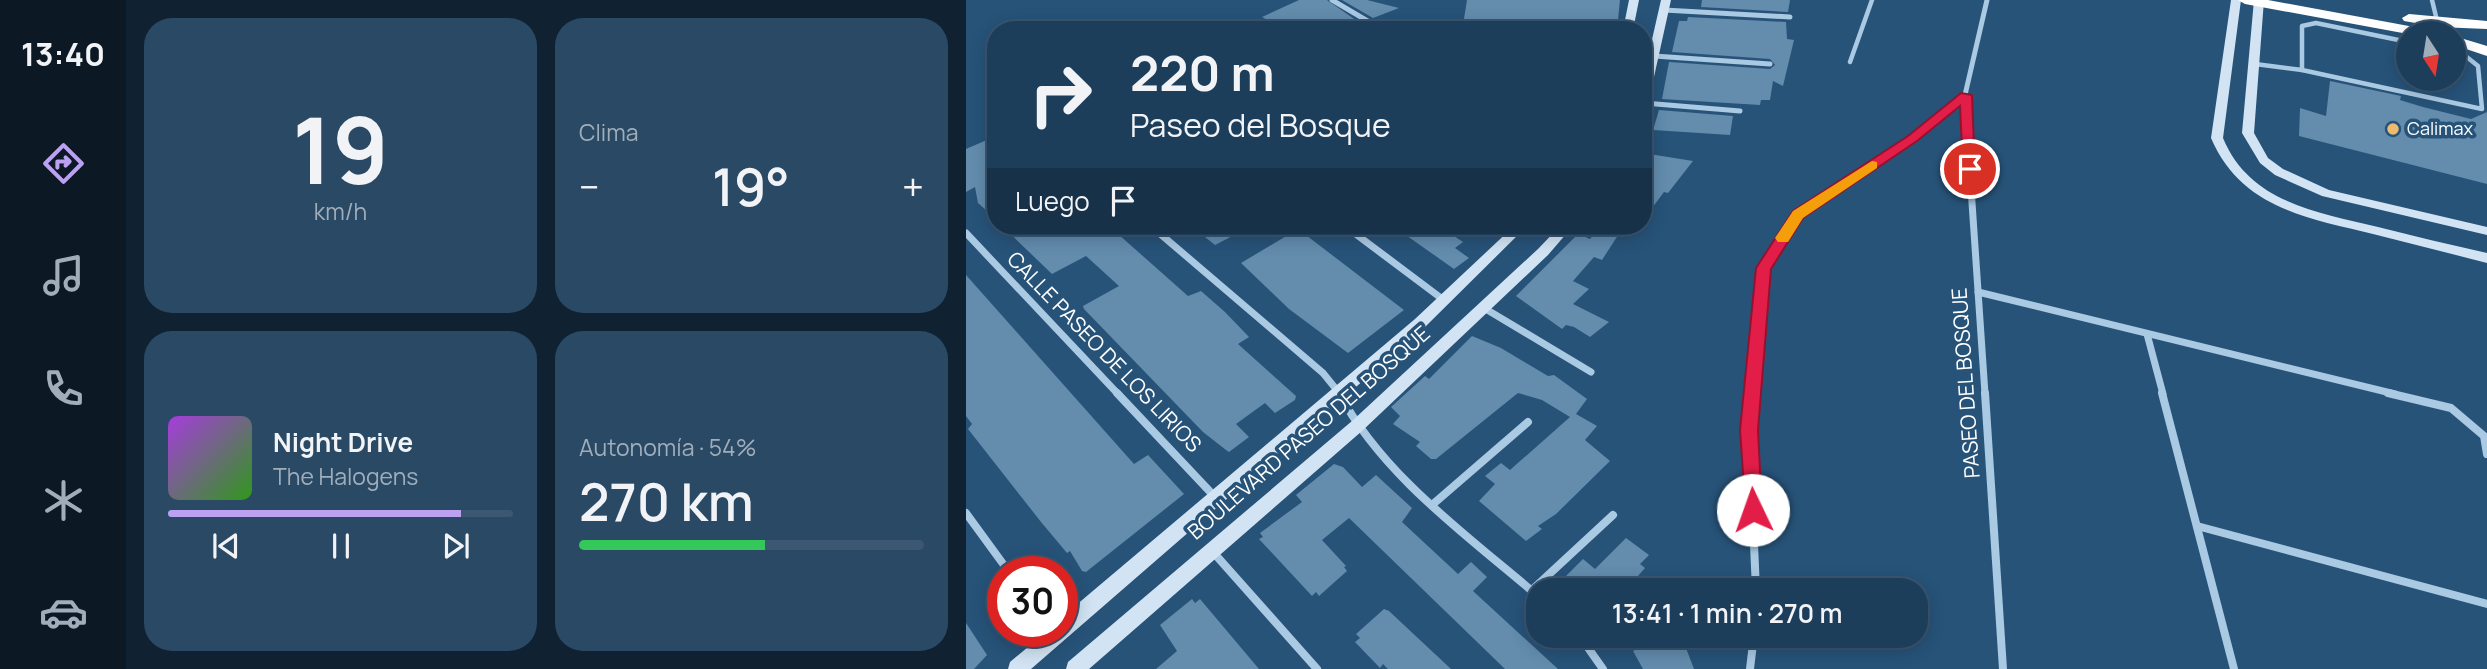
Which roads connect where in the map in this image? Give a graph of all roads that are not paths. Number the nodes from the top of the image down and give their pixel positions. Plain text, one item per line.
1 (1332, 0) edge
2 (1634, 0) edge
3 (1872, 0) edge
4 (1987, 0) edge
5 (2236, 0) edge
6 (2307, 0) edge
7 (2432, 0) edge
8 (2254, 1) edge
9 (1665, 5) edge
10 (1790, 17) dead end
11 (1368, 21) edge
12 (1630, 21) edge
13 (2406, 21) edge
14 (2437, 21) edge
15 (2487, 25) edge
16 (2466, 26) edge
17 (2396, 31) edge
18 (2396, 33) edge
19 (2466, 44) edge
20 (2487, 51) edge
21 (1654, 56) junction
22 (2466, 56) edge
23 (1850, 62) dead end
24 (1770, 64) dead end
25 (2255, 64) junction
26 (1652, 65) edge
27 (2302, 70) junction
28 (2396, 90) edge
29 (2399, 91) edge
30 (1965, 95) junction
31 (1652, 104) edge
32 (1740, 111) dead end
33 (2487, 231) edge
34 (966, 233) edge
35 (1162, 235) edge
36 (1357, 235) edge
37 (1512, 235) edge
38 (1556, 235) edge
39 (2487, 258) edge
40 (1978, 292) junction
41 (1446, 301) junction
42 (1484, 309) junction
43 (2147, 334) junction
44 (1591, 372) dead end
45 (1339, 392) junction
46 (1528, 422) dead end
47 (1357, 426) junction
48 (2487, 454) edge
49 (1216, 497) junction
50 (1432, 505) junction
51 (966, 513) edge
52 (1613, 515) dead end
53 (2197, 526) junction
54 (1211, 549) junction
55 (997, 556) edge
56 (1550, 578) edge
57 (1755, 578) edge
58 (1526, 585) edge
59 (2487, 604) edge
60 (1078, 614) edge
61 (1041, 647) edge
62 (1588, 648) edge
63 (1752, 648) edge
64 (1017, 669) edge
65 (1075, 669) edge
66 (1317, 669) edge
67 (1602, 669) edge
68 (1750, 669) edge
69 (2003, 669) edge
70 (2234, 669) edge

1 - 11 street
2 - 12 street
3 - 23 lane
4 - 30 street, PASEO DEL BOSQUE
5 - 39 street
6 - 13 highway
7 - 14 lane
8 - 17 highway
8 - 25 street
9 - 10 street
9 - 21 street
15 - 16 highway
18 - 27 lane
19 - 20 highway
21 - 24 street
21 - 26 street
22 - 29 lane
25 - 27 lane
25 - 33 street
27 - 28 lane
30 - 40 street, PASEO DEL BOSQUE
30 - 57 street
31 - 32 street
34 - 49 street, CALLE PASEO DE LOS LIRIOS
35 - 45 street
36 - 41 street
37 - 41 street, BOULEVARD PASEO DEL BOSQUE
38 - 42 street, BOULEVARD PASEO DEL BOSQUE
40 - 43 street
40 - 69 street, PASEO DEL BOSQUE
41 - 45 street, BOULEVARD PASEO DEL BOSQUE
42 - 44 street
42 - 47 street, BOULEVARD PASEO DEL BOSQUE
43 - 48 street
43 - 53 street
45 - 47 street
45 - 49 street, BOULEVARD PASEO DEL BOSQUE
46 - 50 street
47 - 50 street
47 - 54 street, BOULEVARD PASEO DEL BOSQUE
49 - 60 street, BOULEVARD PASEO DEL BOSQUE
50 - 58 street
51 - 55 street
52 - 56 street
53 - 59 street
53 - 70 street
54 - 65 street, BOULEVARD PASEO DEL BOSQUE
54 - 66 street
61 - 64 street, BOULEVARD PASEO DEL BOSQUE
62 - 67 street
63 - 68 street

